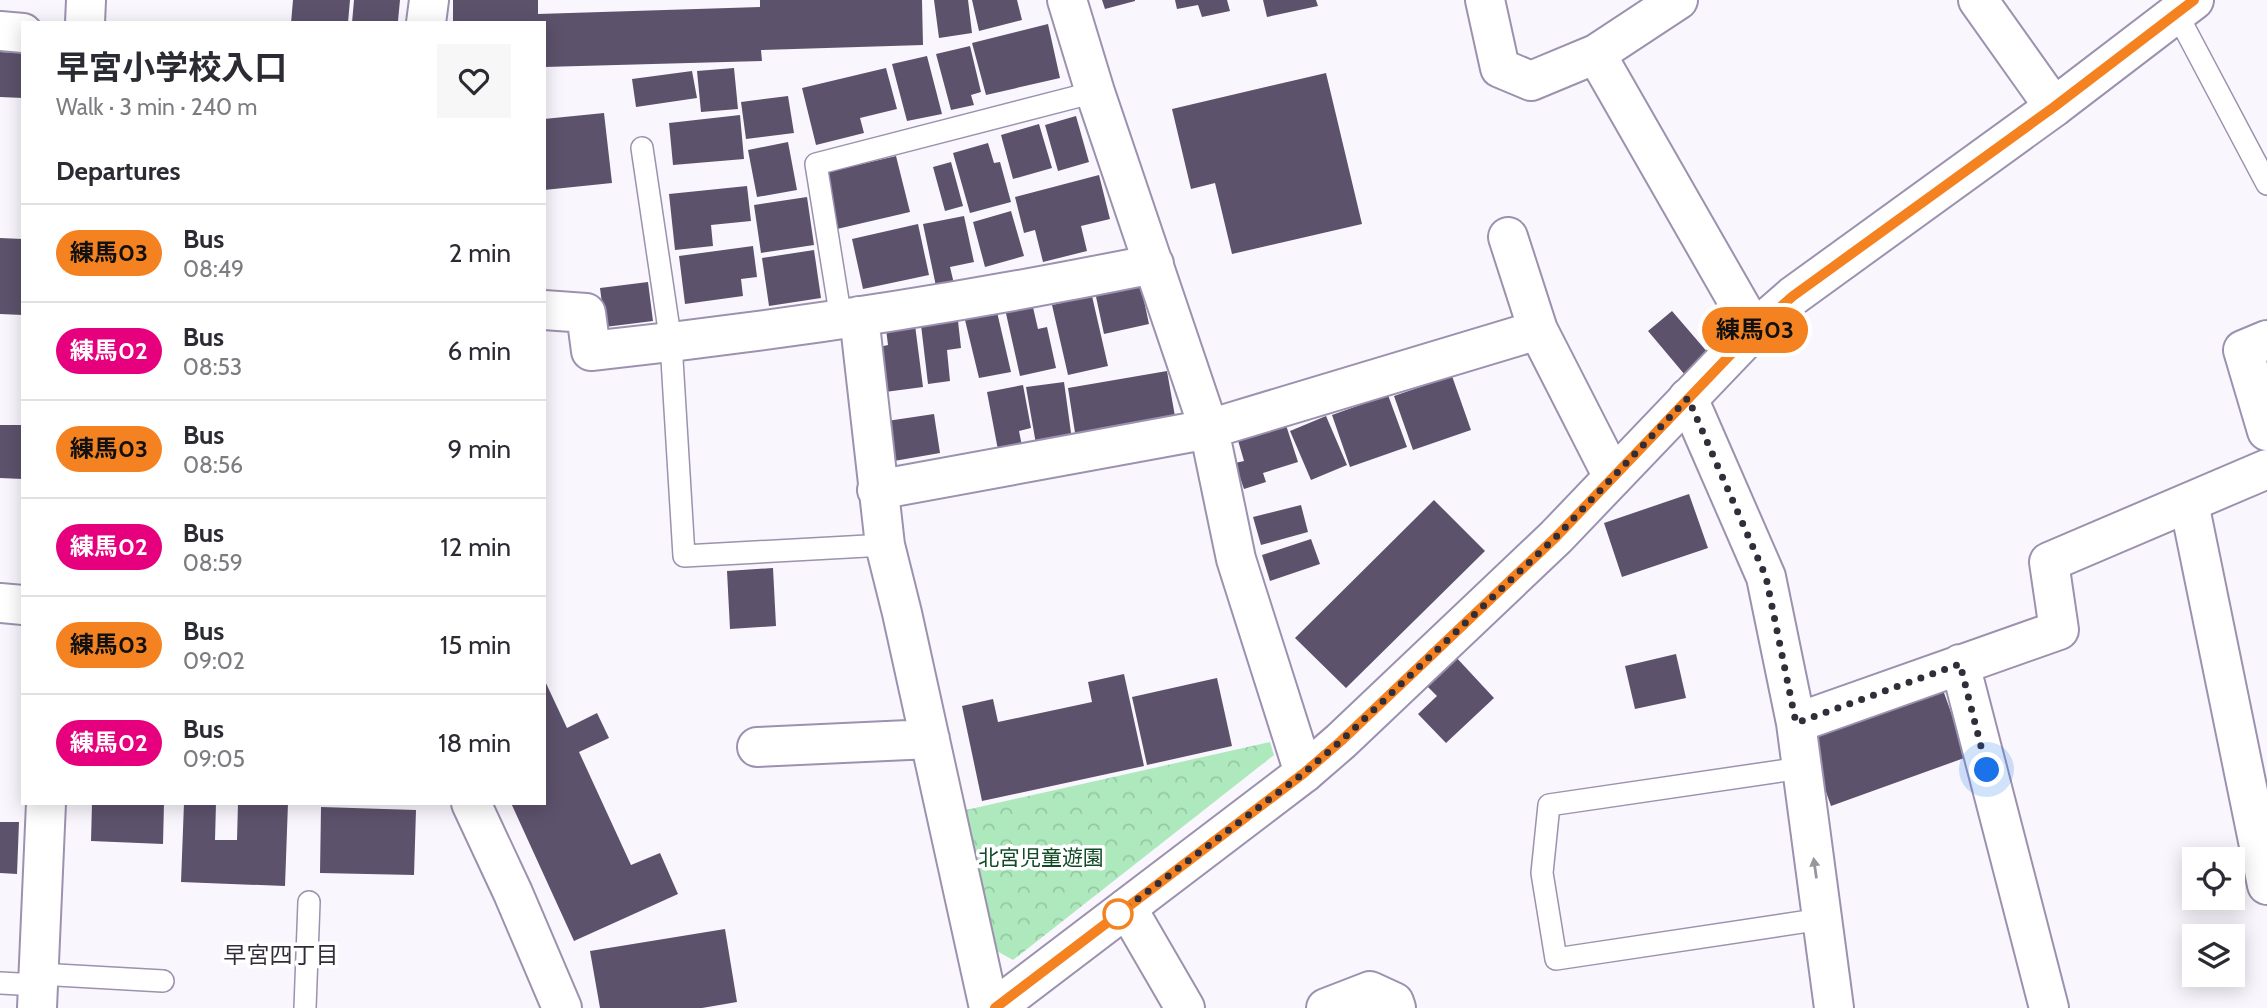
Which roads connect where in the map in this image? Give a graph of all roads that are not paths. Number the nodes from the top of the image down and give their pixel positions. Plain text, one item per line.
1 (86, 0) edge
2 (429, 0) edge
3 (1067, 0) edge
4 (1485, 0) edge
5 (1678, 0) edge
6 (1978, 0) edge
7 (2186, 7) edge
8 (85, 21) edge
9 (426, 21) edge
10 (0, 31) edge
11 (21, 33) edge
12 (1595, 54) junction
13 (1095, 92) junction
14 (2054, 107) junction
15 (642, 148) dead end
16 (2267, 184) edge
17 (1508, 237) dead end
18 (1154, 264) junction
19 (546, 310) edge
20 (850, 318) junction
21 (1538, 330) junction
22 (1754, 330) junction
23 (2267, 340) edge
24 (671, 343) junction
25 (1688, 398) junction
26 (1209, 429) junction
27 (2267, 431) edge
28 (2267, 469) edge
29 (1613, 477) junction
30 (877, 490) junction
31 (2189, 503) junction
32 (885, 545) junction
33 (0, 603) edge
34 (21, 605) edge
35 (1960, 664) junction
36 (1796, 723) junction
37 (930, 739) junction
38 (757, 747) dead end
39 (1801, 768) junction
40 (1304, 773) junction
41 (46, 805) edge
42 (472, 805) edge
43 (2267, 884) edge
44 (309, 902) dead end
45 (1126, 908) junction
46 (1822, 919) junction
47 (163, 981) dead end
48 (0, 983) edge
49 (38, 989) edge
50 (304, 1008) edge
51 (562, 1008) edge
52 (989, 1008) edge
53 (995, 1008) edge
54 (1185, 1008) edge
55 (1326, 1008) edge
56 (1396, 1008) edge
57 (1834, 1008) edge
58 (2049, 1008) edge

1 - 8 street
2 - 9 street
3 - 13 street
4 - 12 street
5 - 12 street
6 - 14 street
7 - 14 street
7 - 16 lane
10 - 11 street
12 - 22 street
13 - 18 street
13 - 20 lane
14 - 22 street
15 - 24 lane
17 - 21 street
18 - 20 street
18 - 26 street
19 - 24 street
20 - 24 street
20 - 30 street
21 - 26 street
21 - 29 street
22 - 25 street
23 - 27 street
24 - 32 lane
25 - 29 street
25 - 36 street
26 - 30 street
26 - 40 street
28 - 31 street
29 - 40 street
30 - 32 street
31 - 35 street
31 - 43 street
32 - 37 street
33 - 34 street
35 - 36 street
35 - 58 street
36 - 39 street
37 - 38 street
37 - 52 street
46 -> 39 street
39 - 46 lane
40 - 45 street
41 - 49 street
42 - 51 street
44 - 50 lane
45 - 53 street
45 - 54 street
46 - 57 street
47 - 49 lane
48 - 49 lane
55 - 56 street

